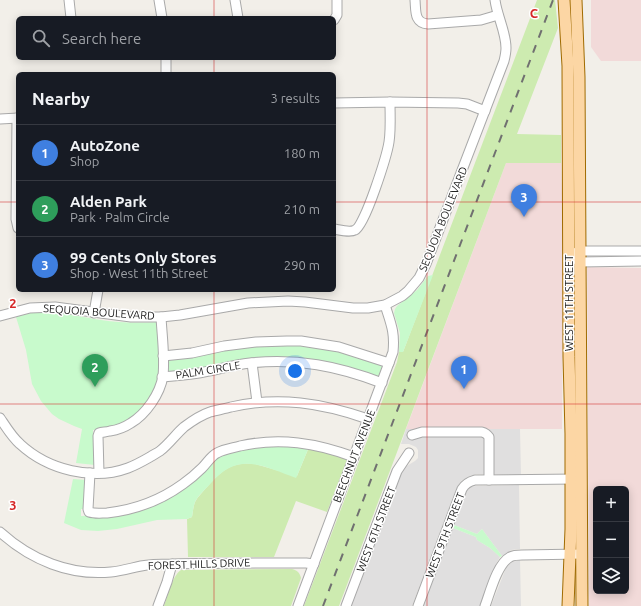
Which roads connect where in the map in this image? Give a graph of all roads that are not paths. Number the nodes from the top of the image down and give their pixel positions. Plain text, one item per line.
1 (69, 0) edge
2 (159, 0) edge
3 (235, 0) edge
4 (337, 0) edge
5 (415, 0) edge
6 (495, 0) edge
7 (564, 0) edge
8 (576, 0) edge
9 (498, 15) junction
10 (71, 16) edge
11 (162, 16) edge
12 (238, 16) edge
13 (336, 17) edge
14 (166, 60) edge
15 (166, 72) edge
16 (390, 102) junction
17 (336, 103) edge
18 (485, 111) junction
19 (16, 118) edge
20 (0, 119) edge
21 (336, 230) edge
22 (641, 251) edge
23 (568, 255) junction
24 (580, 257) junction
25 (641, 261) edge
26 (98, 292) edge
27 (385, 305) junction
28 (94, 313) junction
29 (0, 316) edge
30 (161, 317) junction
31 (163, 356) junction
32 (252, 363) junction
33 (389, 363) junction
34 (162, 377) junction
35 (382, 383) junction
36 (257, 402) junction
37 (0, 418) edge
38 (368, 419) junction
39 (412, 435) dead end
40 (409, 453) dead end
41 (354, 457) junction
42 (95, 473) junction
43 (576, 479) junction
44 (488, 480) junction
45 (0, 532) edge
46 (576, 554) junction
47 (172, 564) junction
48 (314, 564) junction
49 (158, 606) edge
50 (298, 606) edge
51 (346, 606) edge
52 (418, 606) edge
53 (485, 606) edge
54 (568, 606) edge
55 (582, 606) edge

1 - 10 street
2 - 11 street
3 - 12 street
4 - 13 street
5 - 9 street
6 - 9 street, SEQUOIA BOULEVARD
7 - 23 main road, WEST 11TH STREET
8 - 24 main road, WEST 11TH STREET
9 - 18 street, SEQUOIA BOULEVARD
14 - 15 street
16 - 17 street
16 - 18 street
16 - 21 street
18 - 27 street, SEQUOIA BOULEVARD
19 - 20 street
22 - 24 street
23 - 24 street
23 - 43 main road, WEST 11TH STREET
24 - 25 street
24 - 43 main road, WEST 11TH STREET
26 - 28 street
27 - 30 street, SEQUOIA BOULEVARD
27 - 33 street, BEECHNUT AVENUE
28 - 29 street, SEQUOIA BOULEVARD
28 - 30 street, SEQUOIA BOULEVARD
30 - 31 street
31 - 33 street
31 - 34 street
32 - 34 street, PALM CIRCLE
32 - 35 street, PALM CIRCLE
32 - 36 street
33 - 35 street, BEECHNUT AVENUE
34 - 42 street, PALM CIRCLE
35 - 38 street, BEECHNUT AVENUE
36 - 38 street
36 - 42 street
37 - 42 street
38 - 41 street, BEECHNUT AVENUE
39 - 44 street
40 - 51 street, WEST 6TH STREET
41 - 42 street, PALM CIRCLE
41 - 48 street, BEECHNUT AVENUE
43 - 44 street, WEST 9TH STREET
43 - 46 main road, WEST 11TH STREET
44 - 52 street, WEST 9TH STREET
45 - 47 street, FOREST HILLS DRIVE
46 - 53 street
46 - 54 main road, WEST 11TH STREET
46 - 55 main road, WEST 11TH STREET
47 - 48 street, FOREST HILLS DRIVE
47 - 49 street
48 - 50 street, BEECHNUT AVENUE

